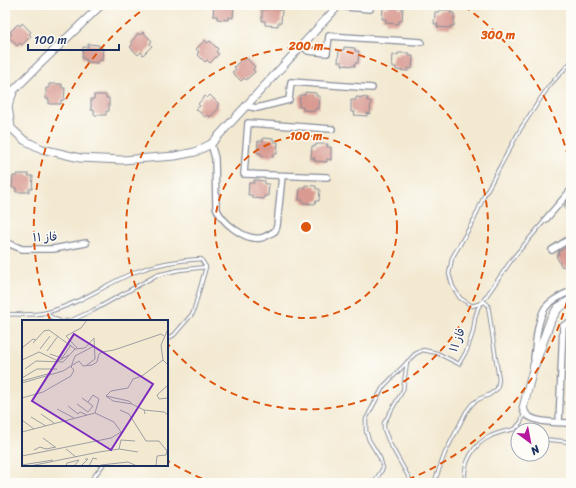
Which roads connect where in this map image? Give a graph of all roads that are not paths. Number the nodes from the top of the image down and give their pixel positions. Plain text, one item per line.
1 (101, 5) edge
2 (339, 5) edge
3 (344, 5) edge
4 (370, 5) edge
5 (421, 42) dead end
6 (302, 45) junction
7 (571, 62) edge
8 (372, 88) dead end
9 (246, 106) junction
10 (332, 129) dead end
11 (211, 144) junction
12 (282, 176) junction
13 (327, 177) dead end
14 (571, 190) edge
15 (546, 219) joint
16 (571, 238) edge
17 (5, 242) edge
18 (86, 243) dead end
19 (552, 250) dead end
20 (206, 267) junction
21 (571, 291) edge
22 (571, 300) edge
23 (481, 304) junction
24 (46, 313) junction
25 (5, 314) edge
26 (57, 320) edge
27 (69, 320) edge
28 (571, 322) edge
29 (168, 338) edge
30 (408, 360) junction
31 (534, 366) junction
32 (525, 413) junction
33 (521, 422) edge
34 (559, 422) junction
35 (571, 423) edge
36 (510, 430) edge
37 (550, 440) edge
38 (571, 442) edge
39 (102, 466) edge
40 (89, 483) edge
41 (374, 483) edge
42 (412, 483) edge
43 (434, 483) edge
44 (466, 483) edge

1 - 11 street
2 - 6 street
3 - 4 street
5 - 6 street
6 - 9 street
7 - 23 lane
8 - 9 street
9 - 11 street
10 - 12 street
11 - 12 street
12 - 13 street
14 - 15 street
15 - 23 lane, فاز ۱۱
16 - 19 street
17 - 18 street, فاز ۱۱
20 - 24 lane
20 - 27 lane
20 - 29 lane
21 - 31 street
22 - 31 main road
23 - 30 lane, فاز ۱۱
23 - 43 lane
24 - 25 lane
24 - 26 lane
28 - 34 street
30 - 41 lane, فاز ۱۱
30 - 42 lane
31 - 32 street
32 - 33 lane
32 - 34 street
34 - 35 street
36 - 44 lane
37 - 38 lane
39 - 40 lane

